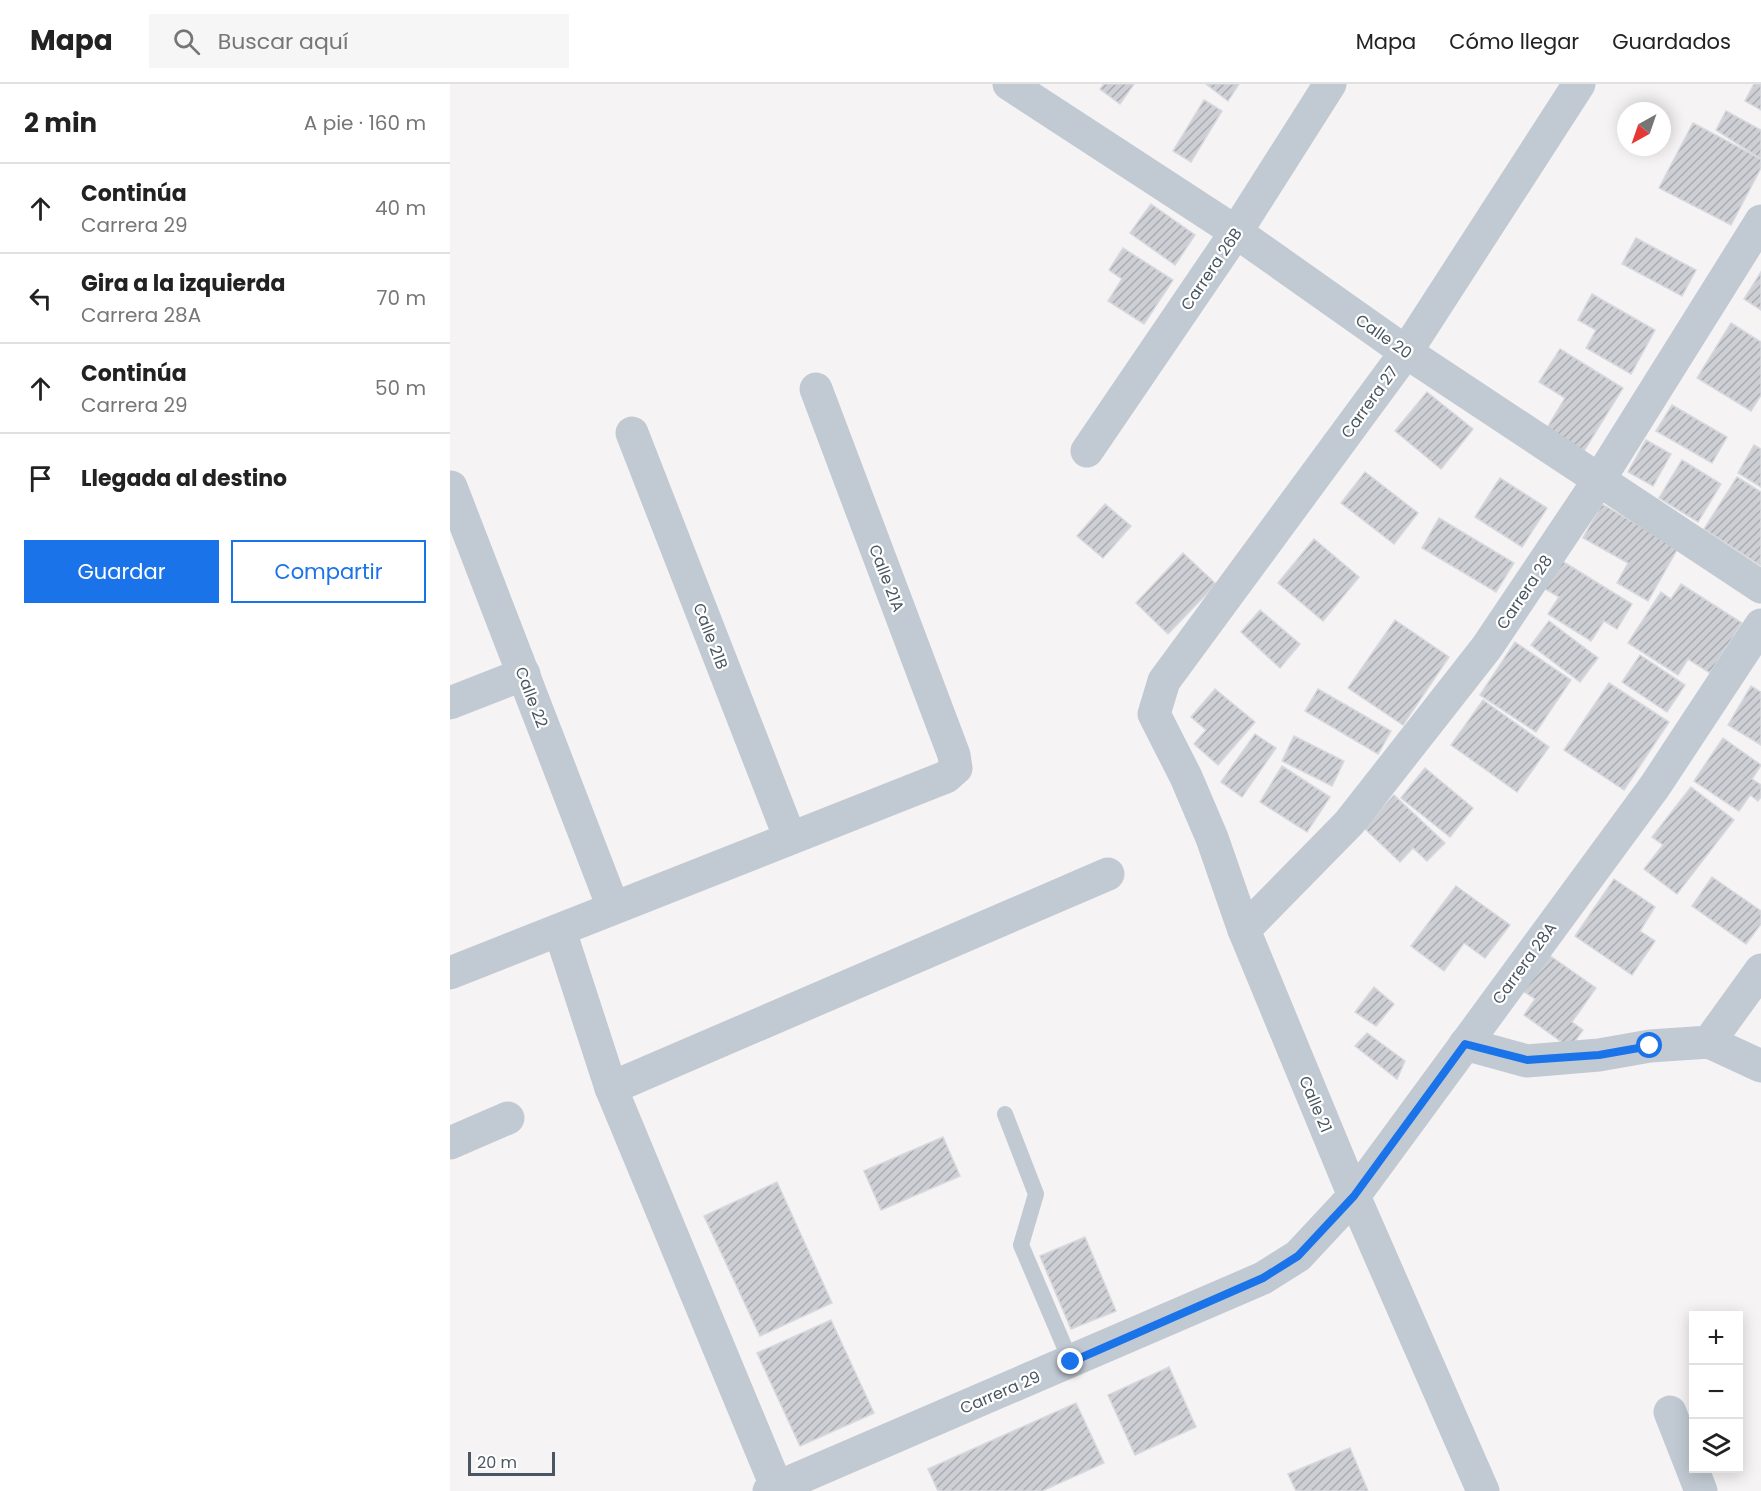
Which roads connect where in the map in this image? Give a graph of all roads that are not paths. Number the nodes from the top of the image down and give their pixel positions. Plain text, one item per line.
1 (1009, 84) edge
2 (1579, 84) edge
3 (1322, 87) edge
4 (1761, 220) edge
5 (1236, 232) junction
6 (1406, 352) junction
7 (816, 389) dead end
8 (632, 433) dead end
9 (1087, 451) dead end
10 (1599, 480) junction
11 (451, 487) edge
12 (1761, 587) edge
13 (1761, 626) edge
14 (524, 674) junction
15 (450, 703) edge
16 (1154, 714) joint
17 (790, 838) junction
18 (1108, 874) dead end
19 (613, 907) junction
20 (560, 930) junction
21 (1244, 930) junction
22 (1761, 970) edge
23 (450, 973) edge
24 (1709, 1042) junction
25 (1465, 1044) junction
26 (1761, 1066) edge
27 (611, 1088) junction
28 (1005, 1114) dead end
29 (508, 1118) dead end
30 (450, 1143) edge
31 (1354, 1196) junction
32 (1263, 1278) joint
33 (1071, 1362) junction
34 (1670, 1412) dead end
35 (773, 1489) edge
36 (1483, 1491) edge
37 (1701, 1491) edge

1 - 5 street, Calle 20
2 - 6 street, Carrera 27
3 - 5 street, Carrera 26B
4 - 10 street, Carrera 28
5 - 6 street, Calle 20
5 - 9 street, Carrera 26B
6 - 10 street, Calle 20
6 - 16 street, Carrera 27
7 - 17 street, Calle 21A
8 - 17 street, Calle 21B
10 - 12 street, Calle 20
10 - 21 street, Carrera 28
11 - 14 street, Calle 22
13 - 25 street, Carrera 28A
14 - 15 street
14 - 19 street, Calle 22
16 - 21 street, Calle 21
17 - 19 street
18 - 27 street
19 - 20 street
20 - 23 street
20 - 27 street
21 - 31 street, Calle 21
22 - 24 street
24 - 25 street
24 - 26 street
25 - 31 street, Carrera 28A
27 - 35 street
28 - 33 lane
29 - 30 street
31 - 32 street, Carrera 28A
31 - 36 street, Calle 21
32 - 33 street, Carrera 29
33 - 35 street, Carrera 29
34 - 37 street

